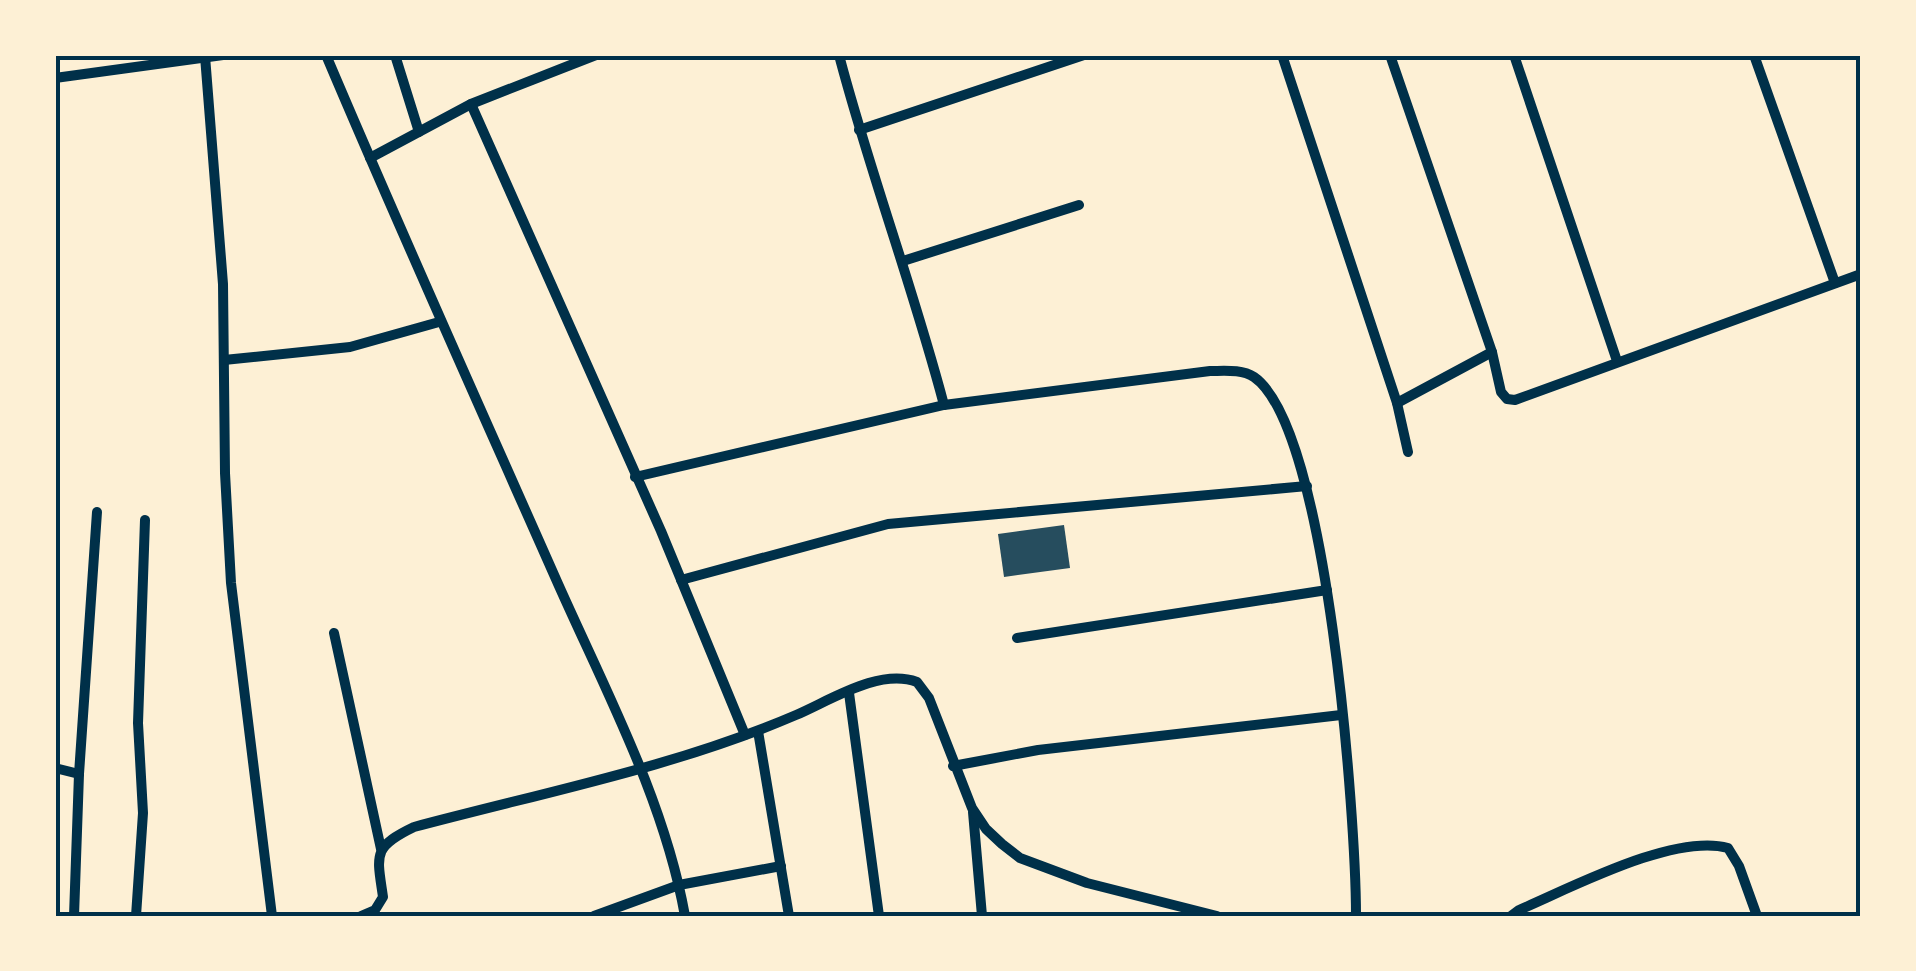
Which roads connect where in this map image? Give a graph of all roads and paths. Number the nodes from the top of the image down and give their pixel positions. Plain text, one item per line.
1 (223, 55) edge
2 (326, 55) edge
3 (395, 55) edge
4 (596, 55) edge
5 (839, 55) edge
6 (1084, 55) edge
7 (1282, 55) edge
8 (1390, 55) edge
9 (1514, 55) edge
10 (1754, 55) edge
11 (205, 56) edge
12 (55, 78) edge
13 (471, 104) junction
14 (859, 130) junction
15 (419, 132) junction
16 (370, 158) junction
17 (1079, 205) dead end
18 (903, 261) junction
19 (1861, 274) edge
20 (1834, 282) junction
21 (439, 322) junction
22 (1492, 352) junction
23 (224, 360) junction
24 (1618, 362) junction
25 (1397, 403) junction
26 (944, 405) junction
27 (1408, 452) dead end
28 (635, 477) junction
29 (1306, 486) junction
30 (97, 512) dead end
31 (145, 520) dead end
32 (681, 580) junction
33 (1327, 590) junction
34 (334, 633) dead end
35 (1017, 638) dead end
36 (849, 692) junction
37 (1342, 715) junction
38 (758, 731) junction
39 (745, 735) junction
40 (953, 766) junction
41 (639, 767) junction
42 (55, 768) edge
43 (79, 774) junction
44 (972, 808) junction
45 (381, 848) junction
46 (782, 866) junction
47 (679, 885) junction
48 (74, 916) edge
49 (136, 916) edge
50 (272, 916) edge
51 (361, 916) edge
52 (594, 916) edge
53 (685, 916) edge
54 (789, 916) edge
55 (879, 916) edge
56 (982, 916) edge
57 (1217, 916) edge
58 (1356, 916) edge
59 (1512, 916) edge
60 (1758, 916) edge

1 - 11 street
2 - 16 street
3 - 15 street
4 - 13 street
5 - 14 street
6 - 14 street
7 - 25 street
8 - 22 street
9 - 24 street
10 - 20 street
11 - 12 street
11 - 23 street
13 - 15 street
13 - 28 street
14 - 18 street
15 - 16 street
16 - 21 street
17 - 18 street
18 - 26 street
19 - 20 street
20 - 24 street
21 - 23 street
21 - 41 street
22 - 24 street
22 - 25 street
23 - 50 street
25 - 27 street
26 - 28 street
26 - 29 street
28 - 32 street
29 - 32 street
29 - 33 street
30 - 43 street
31 - 49 street
32 - 39 street
33 - 35 street
33 - 37 street
34 - 45 street
36 - 38 street
36 - 40 street
36 - 55 street
37 - 40 street
37 - 58 street
38 - 39 street
38 - 46 street
39 - 41 street
40 - 44 street
41 - 45 street
41 - 47 street
42 - 43 street
43 - 48 street
44 - 56 street
44 - 57 street
45 - 51 street
46 - 47 street
46 - 54 street
47 - 52 street
47 - 53 street
59 - 60 street

